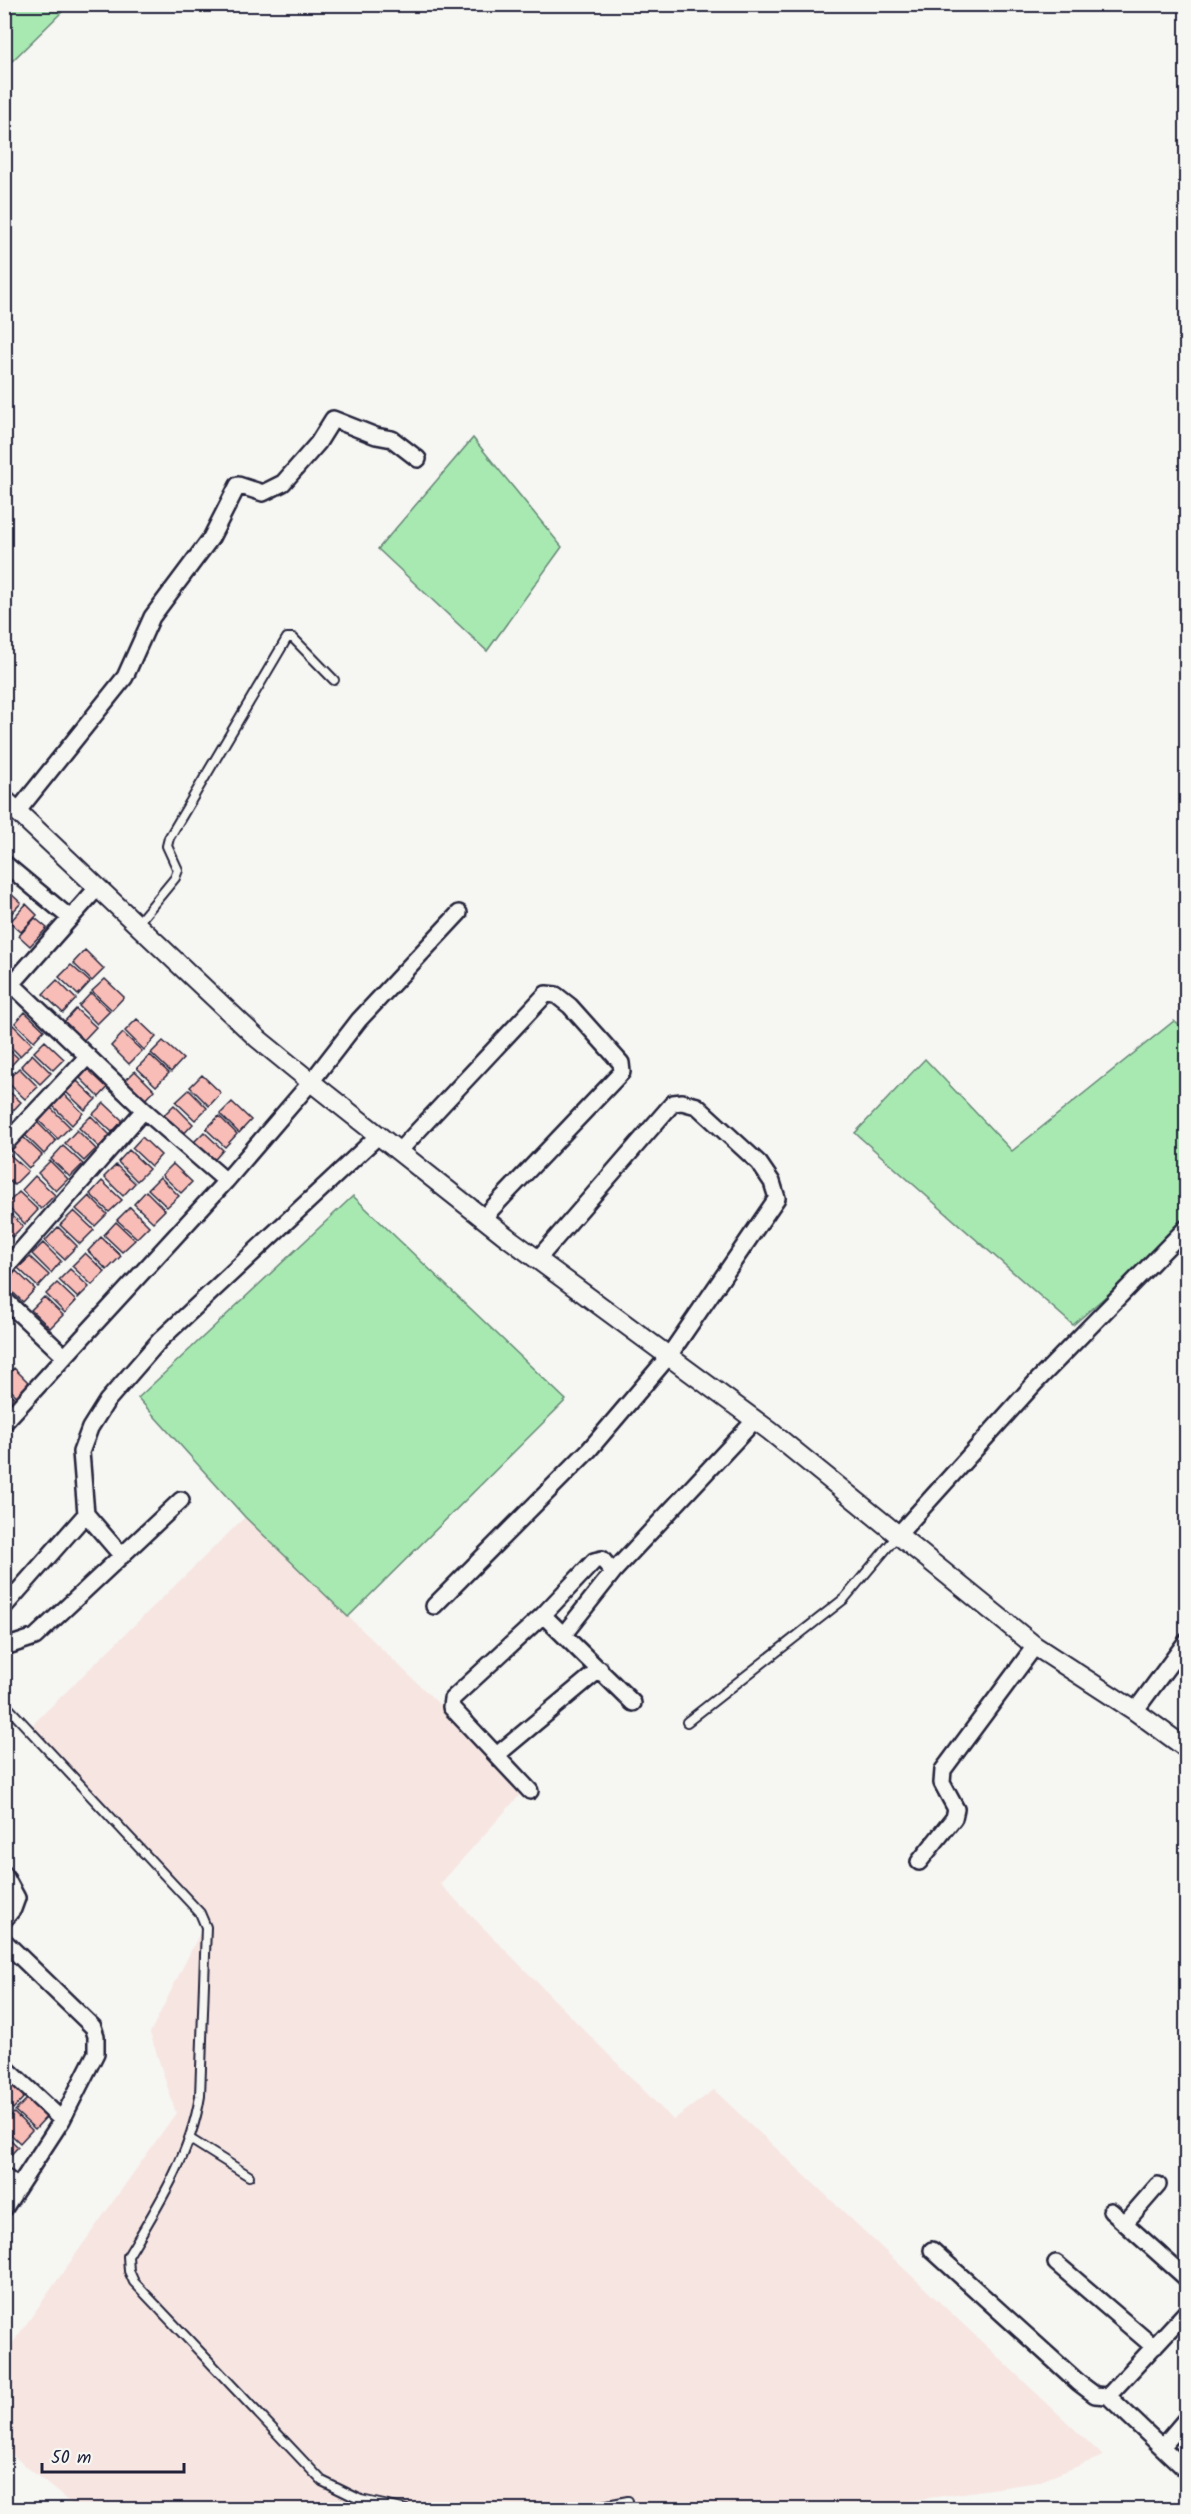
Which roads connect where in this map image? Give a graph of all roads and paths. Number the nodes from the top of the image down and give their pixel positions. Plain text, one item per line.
1 (418, 459) dead end
2 (334, 680) dead end
3 (11, 805) edge
4 (4, 862) edge
5 (98, 887) junction
6 (459, 914) dead end
7 (70, 918) junction
8 (137, 924) junction
9 (8, 988) edge
10 (88, 1056) junction
11 (311, 1082) junction
12 (144, 1110) junction
13 (379, 1135) junction
14 (4, 1146) edge
15 (399, 1151) junction
16 (226, 1181) junction
17 (483, 1218) junction
18 (1186, 1228) edge
19 (537, 1260) junction
20 (4, 1270) edge
21 (4, 1299) edge
22 (64, 1356) junction
23 (668, 1358) junction
24 (6, 1419) edge
25 (755, 1420) junction
26 (181, 1500) dead end
27 (86, 1514) junction
28 (897, 1536) junction
29 (122, 1556) junction
30 (613, 1572) junction
31 (434, 1606) dead end
32 (4, 1607) edge
33 (543, 1615) junction
34 (564, 1634) junction
35 (4, 1642) edge
36 (1186, 1642) edge
37 (1035, 1646) junction
38 (600, 1669) junction
39 (633, 1703) dead end
40 (4, 1704) edge
41 (1136, 1711) junction
42 (687, 1722) dead end
43 (1186, 1748) edge
44 (498, 1754) junction
45 (530, 1791) dead end
46 (919, 1862) dead end
47 (4, 1874) edge
48 (4, 1920) edge
49 (4, 1941) edge
50 (4, 2067) edge
51 (62, 2120) junction
52 (190, 2139) junction
53 (4, 2176) edge
54 (249, 2176) dead end
55 (1158, 2185) dead end
56 (18, 2188) junction
57 (4, 2209) edge
58 (1111, 2211) dead end
59 (1125, 2223) junction
60 (932, 2250) dead end
61 (1056, 2263) dead end
62 (1186, 2278) edge
63 (1186, 2312) edge
64 (1154, 2347) junction
65 (1108, 2396) junction
66 (1186, 2419) edge
67 (1163, 2445) junction
68 (1186, 2470) edge
69 (628, 2501) dead end
70 (407, 2510) edge
71 (582, 2510) edge

1 - 3 street
2 - 8 lane
3 - 5 street
4 - 7 street
5 - 7 street
5 - 8 street
6 - 11 street
7 - 9 street
8 - 11 street
9 - 10 street
10 - 12 street
10 - 14 street
11 - 13 street
11 - 16 street
12 - 16 street
12 - 20 street
13 - 15 street
13 - 27 street
15 - 17 street
15 - 17 street
16 - 22 street
17 - 19 street
18 - 28 street
19 - 23 street
19 - 23 street
21 - 22 street
22 - 24 street
23 - 25 street
23 - 31 street
25 - 28 street
25 - 30 street
26 - 29 street
27 - 29 street
27 - 32 street
28 - 37 street
28 - 42 lane
29 - 35 street
30 - 33 street
30 - 34 street
33 - 34 street
33 - 44 street
34 - 38 street
36 - 41 street
37 - 41 street
37 - 46 street
38 - 39 street
38 - 44 street
40 - 52 lane
41 - 43 street
44 - 45 street
47 - 48 street
49 - 51 street
50 - 51 street
51 - 56 street
52 - 54 lane
52 - 70 lane
53 - 56 street
55 - 59 street
56 - 57 street
58 - 59 street
59 - 62 street
60 - 65 street
61 - 64 street
63 - 64 street
64 - 65 street
65 - 67 street
66 - 67 street
67 - 68 street
69 - 71 lane

